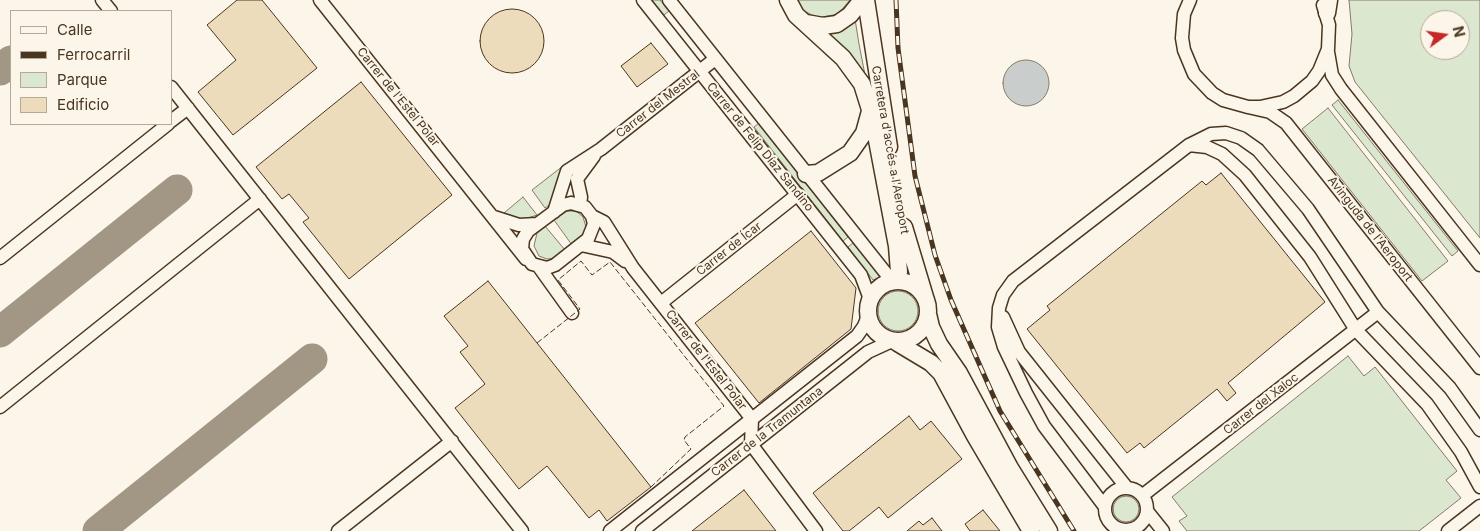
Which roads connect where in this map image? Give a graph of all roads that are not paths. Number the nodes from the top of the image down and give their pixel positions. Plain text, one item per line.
1 (102, 0) edge
2 (320, 0) edge
3 (643, 0) edge
4 (668, 0) edge
5 (788, 0) edge
6 (862, 0) edge
7 (866, 0) edge
8 (1190, 0) edge
9 (1326, 4) edge
10 (110, 10) edge
11 (806, 23) junction
12 (1328, 49) junction
13 (715, 59) junction
14 (700, 72) junction
15 (172, 88) edge
16 (1248, 107) junction
17 (188, 108) junction
18 (871, 109) junction
19 (172, 121) edge
20 (167, 125) edge
21 (1243, 139) junction
22 (1189, 145) junction
23 (601, 149) junction
24 (1224, 156) junction
25 (806, 174) junction
26 (798, 194) junction
27 (260, 199) junction
28 (580, 205) junction
29 (554, 212) junction
30 (592, 216) junction
31 (494, 218) junction
32 (537, 224) junction
33 (582, 245) junction
34 (0, 258) edge
35 (526, 259) junction
36 (1480, 265) edge
37 (539, 268) junction
38 (633, 268) junction
39 (893, 281) junction
40 (925, 297) junction
41 (870, 299) junction
42 (661, 303) junction
43 (999, 308) junction
44 (1378, 312) junction
45 (572, 313) dead end
46 (928, 314) junction
47 (868, 316) junction
48 (1356, 330) junction
49 (894, 342) junction
50 (1480, 368) edge
51 (0, 407) edge
52 (752, 420) junction
53 (1480, 430) edge
54 (452, 441) junction
55 (751, 444) junction
56 (1480, 486) edge
57 (1127, 488) junction
58 (1143, 495) junction
59 (1480, 506) edge
60 (1105, 507) junction
61 (1147, 511) junction
62 (518, 526) edge
63 (643, 530) edge
64 (1122, 530) edge
65 (338, 531) edge
66 (528, 531) edge
67 (610, 531) edge
68 (816, 531) edge
69 (1031, 531) edge
70 (1049, 531) edge
71 (1163, 531) edge
72 (1448, 531) edge

1 - 10 street
2 - 31 street, Carrer de l'Estel Polar
3 - 14 street, Carrer de Felip Díaz Sandino
4 - 13 street, Carrer de Felip Díaz Sandino
5 - 11 main road, Carretera d'accés a l'Aeroport
6 - 11 main road
7 - 40 main road, Carretera d'accés a l'Aeroport
8 - 16 street, Avinguda de l'Aeroport
9 - 12 street
11 - 18 main road, Carretera d'accés a l'Aeroport
12 - 16 street
12 - 36 street
13 - 14 street, Carrer del Mestral
13 - 25 street, Carrer de Felip Díaz Sandino
14 - 23 street, Carrer del Mestral
14 - 26 street, Carrer de Felip Díaz Sandino
15 - 17 street
16 - 50 street, Avinguda de l'Aeroport
17 - 19 street
17 - 27 street
18 - 25 main road
18 - 39 main road, Carretera d'accés a l'Aeroport
20 - 34 street
21 - 22 street
21 - 24 street
21 - 44 street
22 - 24 street
22 - 43 street
23 - 28 street, Carrer del Mestral
23 - 29 street, Carrer del Mestral
24 - 48 street
25 - 39 street, Carrer de Felip Díaz Sandino
26 - 41 street, Carrer de Felip Díaz Sandino
26 - 42 street, Carrer de Ícar
27 - 51 street
27 - 54 street
28 - 29 street
28 - 30 street
29 - 32 street
30 - 33 street
30 - 38 street, Carrer de l'Estel Polar
31 - 32 street
31 - 35 street, Carrer de l'Estel Polar
32 - 35 street
33 - 37 street
33 - 38 street, Carrer de l'Estel Polar
35 - 37 street
37 - 45 street
38 - 42 street, Carrer de l'Estel Polar
39 - 40 main road
39 - 41 main road
40 - 46 main road
41 - 47 main road
42 - 52 street, Carrer de l'Estel Polar
43 - 57 street
43 - 60 street
44 - 48 street, Carrer del Xaloc
44 - 53 street
46 - 49 main road
46 - 70 main road
47 - 49 main road
47 - 52 street, Carrer de la Tramuntana
48 - 56 street
48 - 58 street, Carrer del Xaloc
49 - 55 street, Carrer de la Tramuntana
49 - 69 main road
52 - 55 street, Carrer de l'Estel Polar
52 - 67 street, Carrer de la Tramuntana
54 - 62 street
54 - 65 street
55 - 63 street, Carrer de la Tramuntana
55 - 68 street
57 - 58 street
57 - 60 street
58 - 61 street
59 - 72 street
60 - 64 street
61 - 64 street
61 - 71 street
62 - 66 street

